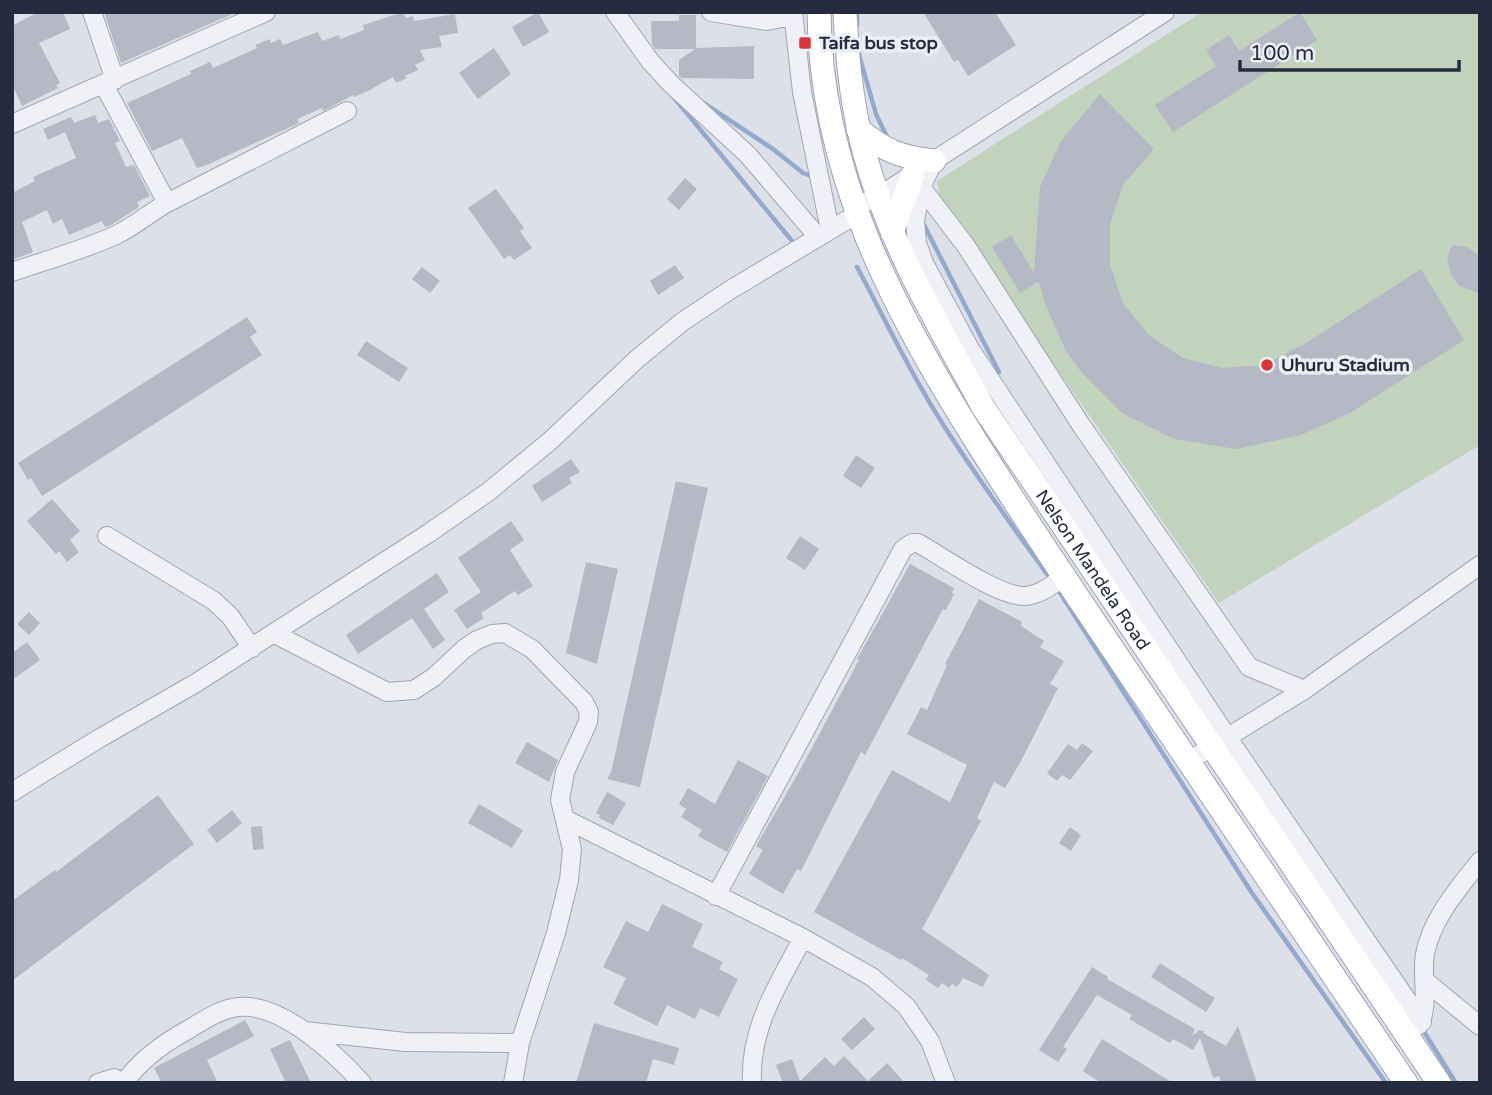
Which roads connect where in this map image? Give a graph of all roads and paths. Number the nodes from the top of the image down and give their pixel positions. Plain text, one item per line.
1 (92, 12) edge
2 (265, 12) edge
3 (615, 12) edge
4 (712, 12) edge
5 (819, 12) edge
6 (845, 12) edge
7 (1166, 12) edge
8 (793, 14) edge
9 (110, 83) junction
10 (347, 111) dead end
11 (12, 124) edge
12 (858, 129) junction
13 (934, 161) junction
14 (917, 181) junction
15 (879, 196) junction
16 (167, 203) junction
17 (856, 211) junction
18 (892, 232) junction
19 (824, 233) junction
20 (12, 272) edge
21 (107, 536) dead end
22 (1480, 565) edge
23 (1064, 577) junction
24 (275, 634) junction
25 (252, 648) junction
26 (1304, 690) junction
27 (1220, 743) junction
28 (1189, 761) junction
29 (12, 792) edge
30 (565, 819) junction
31 (1480, 861) edge
32 (716, 895) junction
33 (803, 938) junction
34 (1424, 980) junction
35 (1480, 1026) edge
36 (1415, 1030) junction
37 (305, 1031) junction
38 (520, 1043) junction
39 (98, 1083) edge
40 (123, 1083) edge
41 (362, 1083) edge
42 (513, 1083) edge
43 (752, 1083) edge
44 (946, 1083) edge
45 (1406, 1083) edge
46 (1438, 1083) edge

1 - 9 street
2 - 9 street
3 - 19 street
4 - 8 street
5 - 17 main road, Nelson Mandela Road
6 - 12 main road, Nelson Mandela Road
7 - 13 street
8 - 19 street
9 - 11 street
9 - 16 street
10 - 16 street
12 - 13 main road
12 - 15 main road, Nelson Mandela Road
13 - 14 street
14 - 15 street
14 - 18 main road
14 - 26 street
14 - 27 street
15 - 17 street
15 - 18 main road, Nelson Mandela Road
16 - 20 street
17 - 19 street
17 - 23 main road, Nelson Mandela Road
18 - 27 main road, Nelson Mandela Road
19 - 24 street
21 - 25 street
22 - 26 street
23 - 28 main road, Nelson Mandela Road
23 - 32 street
24 - 25 street
24 - 30 street
25 - 29 street
26 - 27 street
27 - 28 street
27 - 36 main road, Nelson Mandela Road
28 - 45 main road, Nelson Mandela Road
30 - 32 street
30 - 38 street
31 - 34 street
32 - 33 street
33 - 43 street
33 - 44 street
34 - 35 street
34 - 36 street
36 - 46 main road, Nelson Mandela Road
37 - 38 street
37 - 40 street
37 - 41 street
38 - 42 street
39 - 40 street

